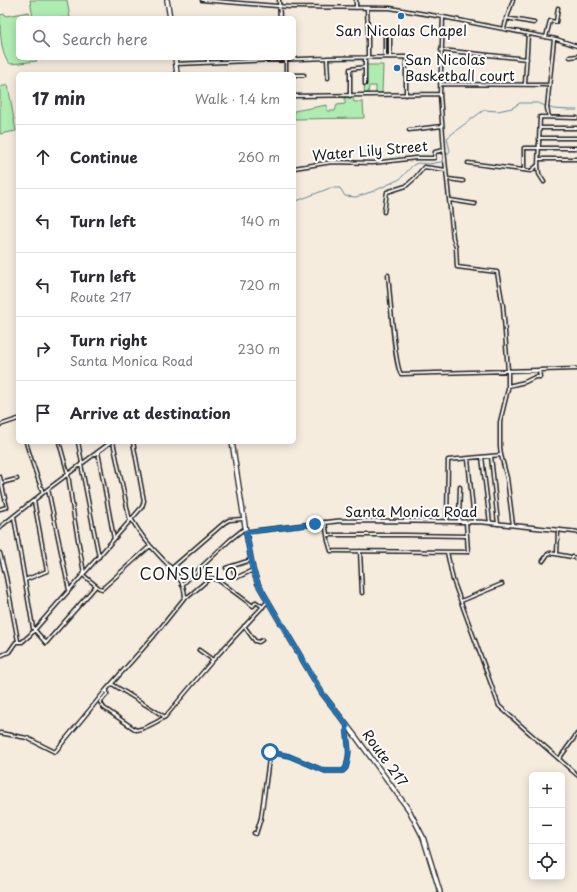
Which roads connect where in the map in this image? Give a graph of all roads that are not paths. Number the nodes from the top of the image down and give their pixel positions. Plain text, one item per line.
1 (168, 0) edge
2 (202, 0) edge
3 (279, 0) edge
4 (356, 0) edge
5 (513, 0) edge
6 (279, 6) junction
7 (356, 8) junction
8 (366, 8) junction
9 (558, 8) dead end
10 (170, 16) edge
11 (280, 16) edge
12 (443, 17) junction
13 (506, 18) junction
14 (534, 23) dead end
15 (504, 29) junction
16 (385, 33) dead end
17 (528, 34) junction
18 (390, 35) dead end
19 (546, 37) junction
20 (554, 39) junction
21 (577, 46) edge
22 (441, 50) junction
23 (385, 56) junction
24 (390, 56) junction
25 (577, 56) edge
26 (366, 57) junction
27 (570, 57) dead end
28 (327, 58) junction
29 (296, 59) edge
30 (527, 59) junction
31 (175, 60) edge
32 (248, 60) edge
33 (286, 60) edge
34 (208, 62) joint
35 (214, 62) joint
36 (196, 63) joint
37 (176, 64) junction
38 (365, 67) junction
39 (177, 72) edge
40 (286, 72) edge
41 (296, 75) edge
42 (304, 75) dead end
43 (328, 78) dead end
44 (365, 84) dead end
45 (440, 84) junction
46 (525, 84) junction
47 (549, 85) junction
48 (440, 94) junction
49 (406, 95) junction
50 (296, 96) edge
51 (350, 96) junction
52 (547, 108) junction
53 (545, 117) junction
54 (549, 117) junction
55 (577, 118) edge
56 (442, 126) junction
57 (540, 128) junction
58 (577, 128) edge
59 (410, 130) dead end
60 (540, 138) junction
61 (577, 138) edge
62 (577, 148) edge
63 (539, 149) junction
64 (444, 150) junction
65 (539, 159) junction
66 (577, 160) edge
67 (468, 163) dead end
68 (538, 165) junction
69 (296, 168) edge
70 (446, 170) junction
71 (524, 170) junction
72 (448, 179) junction
73 (463, 181) dead end
74 (544, 182) dead end
75 (450, 200) junction
76 (475, 204) dead end
77 (384, 212) dead end
78 (388, 275) dead end
79 (577, 369) edge
80 (539, 370) junction
81 (508, 371) junction
82 (508, 386) junction
83 (16, 420) edge
84 (0, 425) edge
85 (26, 444) edge
86 (60, 444) edge
87 (78, 444) edge
88 (109, 444) edge
89 (112, 444) edge
90 (133, 444) edge
91 (232, 444) edge
92 (98, 452) junction
93 (491, 456) junction
94 (501, 456) junction
95 (482, 457) junction
96 (468, 459) junction
97 (82, 464) junction
98 (68, 474) junction
99 (0, 477) edge
100 (17, 480) dead end
101 (1, 484) edge
102 (460, 487) dead end
103 (48, 489) junction
104 (43, 493) junction
105 (33, 501) junction
106 (0, 509) edge
107 (14, 517) junction
108 (243, 519) junction
109 (131, 521) junction
110 (447, 521) junction
111 (459, 521) junction
112 (325, 522) junction
113 (466, 522) junction
114 (474, 522) junction
115 (490, 523) junction
116 (498, 524) junction
117 (513, 525) junction
118 (0, 527) edge
119 (245, 530) junction
120 (558, 531) junction
121 (577, 532) edge
122 (327, 536) junction
123 (468, 536) junction
124 (114, 540) junction
125 (150, 546) junction
126 (360, 551) junction
127 (0, 552) edge
128 (446, 552) junction
129 (557, 554) junction
130 (99, 556) junction
131 (577, 558) edge
132 (251, 560) junction
133 (544, 561) dead end
134 (232, 566) junction
135 (172, 568) junction
136 (226, 568) dead end
137 (253, 570) junction
138 (83, 574) junction
139 (25, 580) junction
140 (502, 584) dead end
141 (182, 585) junction
142 (96, 586) junction
143 (69, 590) junction
144 (362, 593) dead end
145 (185, 597) junction
146 (268, 601) junction
147 (461, 601) junction
148 (263, 606) junction
149 (244, 626) junction
150 (34, 630) junction
151 (262, 640) dead end
152 (18, 642) junction
153 (199, 650) dead end
154 (0, 656) edge
155 (213, 660) junction
156 (112, 684) junction
157 (106, 690) junction
158 (165, 717) junction
159 (347, 725) junction
160 (0, 733) edge
161 (577, 734) edge
162 (558, 759) junction
163 (577, 775) edge
164 (254, 833) dead end
165 (440, 892) edge

1 - 10 main road
2 - 6 street
3 - 6 street
4 - 7 street
5 - 13 street
6 - 7 street
6 - 11 street
7 - 8 street
8 - 12 street
8 - 26 street
9 - 19 street
12 - 15 street
12 - 22 street
13 - 14 street
13 - 15 street
15 - 17 street
16 - 23 street
17 - 19 street
17 - 30 street
18 - 24 street
19 - 20 street
20 - 21 street
20 - 47 street
22 - 30 street
22 - 45 street
23 - 24 street
23 - 26 street
24 - 49 street
25 - 27 street
26 - 28 street
26 - 38 street
28 - 29 street
28 - 43 street
30 - 46 street
31 - 37 main road
32 - 35 street
33 - 40 street
34 - 35 street
34 - 36 street
36 - 37 street
37 - 39 main road
38 - 44 street
38 - 51 street
41 - 42 street
45 - 46 street
45 - 48 street
46 - 47 street
47 - 52 street
48 - 49 street
48 - 56 street
49 - 51 street
50 - 51 street
52 - 53 street
52 - 54 street
53 - 54 street
53 - 57 street
54 - 55 street
56 - 59 street
56 - 64 street
57 - 58 street
57 - 60 street
60 - 61 street
60 - 63 street
62 - 63 street
63 - 65 street
63 - 71 street
64 - 69 street, Water Lily Street
64 - 70 street
65 - 66 street
65 - 68 street
67 - 71 street
68 - 71 street
68 - 74 street
70 - 72 street
70 - 77 street
72 - 73 street
72 - 75 street
75 - 76 street
75 - 81 street
78 - 81 street
79 - 80 street
80 - 81 street
80 - 82 street
81 - 82 street
82 - 94 street
83 - 84 street
85 - 104 street
86 - 98 street
87 - 97 street
88 - 92 street
89 - 109 street
90 - 109 street
91 - 108 main road, Route 217
92 - 97 street
92 - 124 street
93 - 94 street
93 - 95 street
93 - 116 street
94 - 117 street
95 - 96 street
95 - 115 street
96 - 110 street
96 - 114 street
97 - 98 street
97 - 130 street
98 - 103 street
98 - 138 street
99 - 101 street
100 - 101 street
101 - 106 street
102 - 111 street
103 - 104 street
103 - 143 street
104 - 105 street
105 - 107 street
105 - 139 street
107 - 118 street
107 - 139 street
108 - 119 main road, Route 217
108 - 135 street
109 - 124 street
109 - 125 street
110 - 111 street, Santa Monica Road
110 - 112 street, Santa Monica Road
111 - 113 street, Santa Monica Road
112 - 119 street, Santa Monica Road
112 - 122 street
113 - 114 street, Santa Monica Road
113 - 123 street
114 - 115 street, Santa Monica Road
115 - 116 street, Santa Monica Road
116 - 117 street, Santa Monica Road
117 - 120 street, Santa Monica Road
119 - 132 main road, Route 217
119 - 141 street
120 - 121 street, Santa Monica Road
120 - 129 street
122 - 123 street
122 - 126 street
123 - 128 street
124 - 130 street
125 - 135 street
125 - 142 street
126 - 128 street
126 - 144 street
127 - 152 street
128 - 147 street
129 - 131 street
129 - 133 street
130 - 138 street
132 - 134 street
132 - 137 main road, Route 217
134 - 136 street
134 - 137 street
135 - 141 street
137 - 146 main road, Route 217
138 - 142 street
138 - 143 street
139 - 150 street
140 - 147 street
141 - 145 street
142 - 150 street
143 - 150 street
145 - 148 street
145 - 156 street
146 - 148 street
146 - 159 main road, Route 217
147 - 162 street
148 - 149 street
149 - 151 street
149 - 155 street
150 - 152 street
152 - 154 street
153 - 155 street
155 - 158 street
156 - 157 street
156 - 158 street
157 - 158 street
157 - 160 street
159 - 164 street
159 - 165 main road, Route 217
161 - 162 street
162 - 163 street

